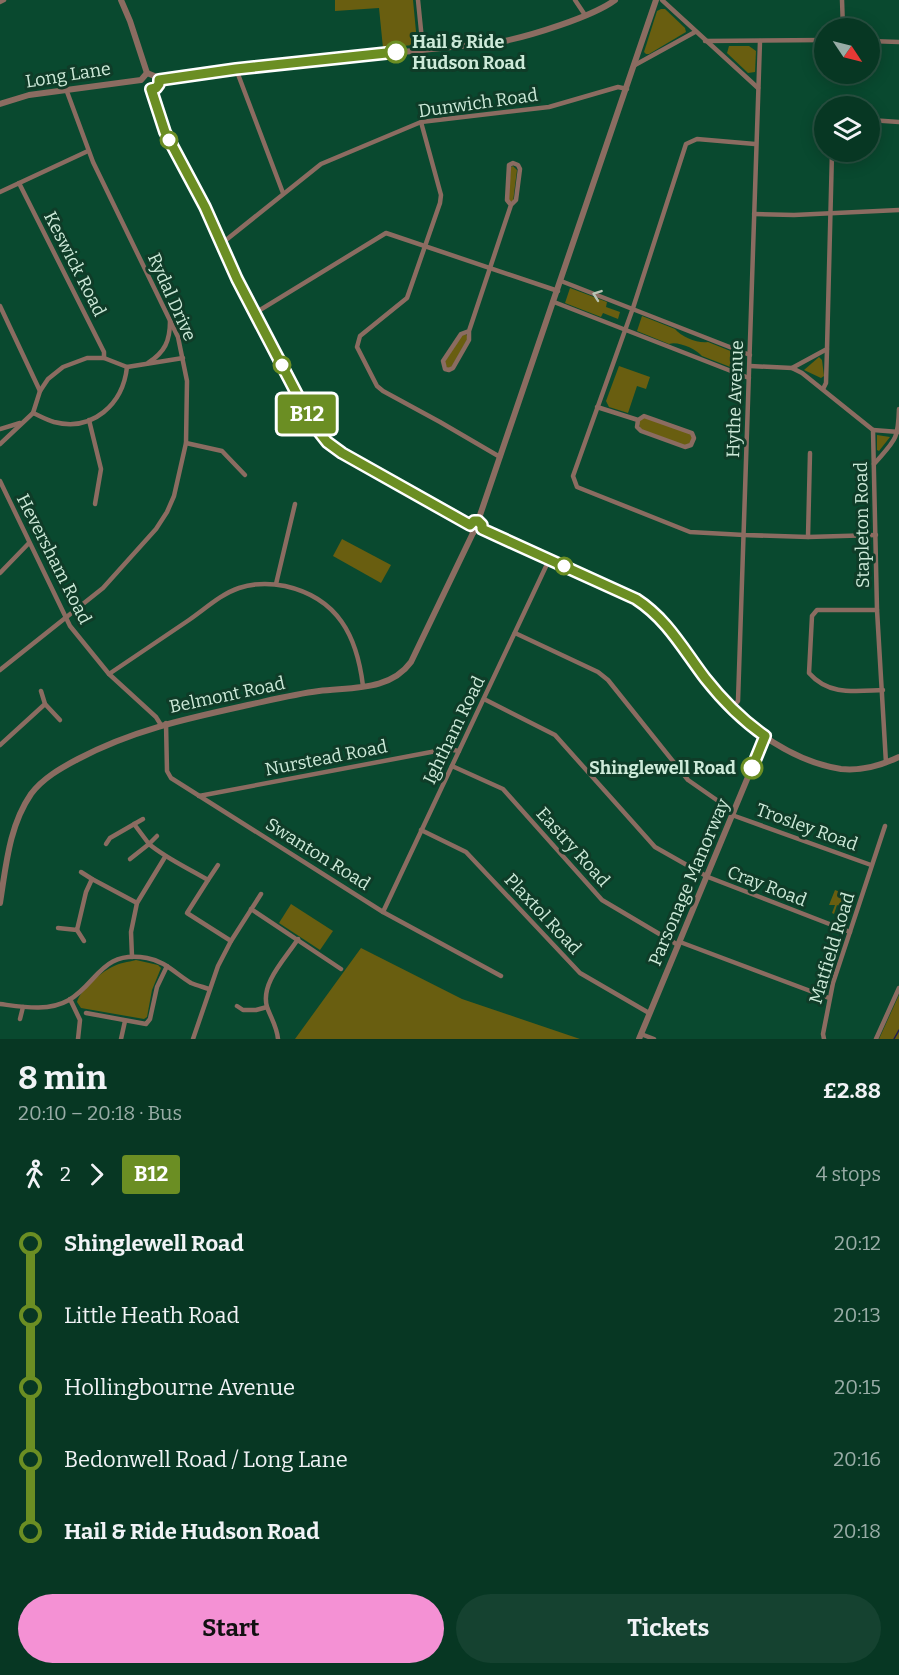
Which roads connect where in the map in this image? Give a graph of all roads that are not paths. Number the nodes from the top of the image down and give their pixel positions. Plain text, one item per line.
1 (4, 0) edge
2 (121, 0) edge
3 (418, 0) edge
4 (575, 0) edge
5 (615, 0) edge
6 (656, 0) edge
7 (662, 0) edge
8 (842, 0) edge
9 (0, 2) edge
10 (585, 15) junction
11 (843, 18) edge
12 (695, 32) junction
13 (814, 40) edge
14 (705, 41) junction
15 (760, 41) junction
16 (880, 41) edge
17 (899, 42) edge
18 (423, 50) junction
19 (635, 65) junction
20 (236, 69) junction
21 (147, 73) junction
22 (141, 80) junction
23 (159, 80) junction
24 (758, 88) junction
25 (66, 89) junction
26 (151, 89) junction
27 (627, 89) junction
28 (0, 104) edge
29 (880, 121) edge
30 (421, 122) junction
31 (899, 122) edge
32 (756, 144) junction
33 (88, 151) junction
34 (832, 162) edge
35 (19, 183) junction
36 (0, 192) edge
37 (283, 193) junction
38 (511, 205) junction
39 (899, 210) edge
40 (831, 212) junction
41 (754, 214) junction
42 (221, 244) junction
43 (426, 246) junction
44 (490, 268) junction
45 (561, 281) junction
46 (558, 291) junction
47 (554, 302) junction
48 (0, 306) edge
49 (633, 308) junction
50 (255, 313) junction
51 (171, 318) junction
52 (625, 329) junction
53 (469, 331) junction
54 (826, 349) junction
55 (750, 355) junction
56 (104, 358) junction
57 (183, 358) junction
58 (146, 364) junction
59 (750, 366) junction
60 (127, 367) junction
61 (792, 368) junction
62 (749, 378) junction
63 (823, 389) junction
64 (40, 391) junction
65 (597, 407) junction
66 (899, 409) edge
67 (33, 413) junction
68 (89, 420) junction
69 (638, 420) junction
70 (23, 422) junction
71 (0, 429) edge
72 (873, 430) junction
73 (899, 432) edge
74 (186, 443) junction
75 (0, 444) edge
76 (810, 453) dead end
77 (500, 457) junction
78 (874, 464) junction
79 (245, 475) dead end
80 (0, 481) edge
81 (95, 504) dead end
82 (295, 504) dead end
83 (478, 521) junction
84 (470, 525) junction
85 (482, 529) junction
86 (473, 533) junction
87 (876, 535) junction
88 (744, 536) junction
89 (808, 537) junction
90 (29, 543) junction
91 (549, 560) junction
92 (0, 573) edge
93 (276, 584) junction
94 (877, 610) junction
95 (65, 618) junction
96 (515, 633) junction
97 (0, 670) edge
98 (109, 674) junction
99 (363, 686) junction
100 (883, 690) junction
101 (41, 691) dead end
102 (484, 699) junction
103 (45, 704) junction
104 (731, 709) junction
105 (60, 720) dead end
106 (163, 724) junction
107 (765, 736) junction
108 (0, 745) edge
109 (459, 751) junction
110 (899, 757) edge
111 (886, 763) junction
112 (452, 766) junction
113 (199, 796) junction
114 (733, 814) junction
115 (143, 819) dead end
116 (134, 824) junction
117 (885, 826) dead end
118 (421, 830) junction
119 (156, 836) dead end
120 (106, 844) dead end
121 (149, 844) junction
122 (165, 857) junction
123 (130, 859) dead end
124 (218, 865) dead end
125 (872, 865) junction
126 (81, 872) dead end
127 (2, 876) edge
128 (708, 877) junction
129 (92, 879) junction
130 (208, 880) junction
131 (261, 894) dead end
132 (0, 903) edge
133 (137, 903) junction
134 (251, 909) junction
135 (383, 912) junction
136 (58, 928) dead end
137 (77, 930) junction
138 (850, 932) junction
139 (298, 939) junction
140 (84, 941) dead end
141 (231, 941) junction
142 (679, 944) junction
143 (132, 957) junction
144 (167, 966) junction
145 (341, 969) dead end
146 (501, 976) dead end
147 (899, 988) edge
148 (209, 989) junction
149 (56, 997) dead end
150 (829, 998) junction
151 (70, 999) junction
152 (0, 1004) edge
153 (58, 1004) junction
154 (237, 1006) dead end
155 (22, 1007) junction
156 (267, 1007) junction
157 (86, 1013) dead end
158 (649, 1014) junction
159 (20, 1019) dead end
160 (125, 1021) junction
161 (640, 1037) edge
162 (78, 1039) edge
163 (121, 1039) edge
164 (193, 1039) edge
165 (278, 1039) edge
166 (654, 1039) edge
167 (824, 1039) edge
168 (876, 1039) edge

1 - 9 street
2 - 21 street
3 - 18 street
4 - 10 street
5 - 10 street
6 - 19 street
7 - 12 street
8 - 11 street
10 - 18 street
12 - 14 street
12 - 19 street
13 - 15 street
14 - 15 street
14 - 24 street
15 - 24 street, Hythe Avenue
16 - 17 street
18 - 20 street
19 - 27 street
20 - 23 street
20 - 37 street
21 - 22 street
21 - 23 street
22 - 25 street, Long Lane
22 - 26 street
23 - 26 street
24 - 32 street, Hythe Avenue
25 - 28 street, Long Lane
25 - 33 street, Rydal Drive
26 - 42 street
27 - 30 street, Dunwich Road
27 - 45 street
29 - 31 street
30 - 37 street, Dunwich Road
30 - 43 street
32 - 41 street, Hythe Avenue
32 - 49 street
33 - 35 street
33 - 51 street, Rydal Drive
34 - 40 street
35 - 36 street
35 - 56 street, Keswick Road
37 - 42 street, Dunwich Road
38 - 38 street
38 - 44 street
39 - 40 street
40 - 41 street
40 - 54 street
41 - 55 street, Hythe Avenue
42 - 50 street
43 - 44 street
43 - 50 street
43 - 77 street
44 - 46 street
44 - 53 street
45 - 46 street
49 -> 45 street
46 - 47 street
47 - 52 street
47 - 77 street
48 - 64 street
49 - 52 street
49 - 55 street
50 - 84 street
51 - 57 street, Rydal Drive
51 - 58 street
52 - 62 street
52 - 65 street
53 - 53 street
54 - 61 street
54 - 63 street
55 - 59 street, Hythe Avenue
56 - 60 street
56 - 64 street
57 - 58 street
57 - 74 street, Rydal Drive
58 - 60 street
59 - 61 street
59 - 62 street, Hythe Avenue
60 - 68 street
61 - 63 street
62 - 88 street, Hythe Avenue
63 - 72 street
64 - 67 street
65 - 69 street
65 - 88 street
66 - 73 street
67 - 68 street
67 - 70 street
68 - 81 street
69 - 69 street
70 - 71 street
70 - 75 street
72 - 73 street
72 - 78 street, Stapleton Road
73 - 78 street
74 - 79 street
74 - 95 street, Rydal Drive
76 - 89 street
77 - 83 street
78 - 87 street, Stapleton Road
80 - 90 street, Heversham Road
82 - 93 street
83 - 84 street
83 - 85 street
84 - 86 street
85 - 86 street
85 - 91 street
86 - 99 street, Belmont Road
87 - 89 street
87 - 94 street, Stapleton Road
88 - 89 street
88 - 104 street, Hythe Avenue
90 - 92 street
90 - 95 street, Heversham Road
91 - 96 street, Ightham Road
91 - 104 street
93 - 98 street
93 - 99 street
94 - 100 street, Stapleton Road
94 - 100 street
95 - 97 street, Rydal Drive
95 - 98 street, Heversham Road
96 - 102 street, Ightham Road
96 - 114 street
98 - 106 street, Heversham Road
99 - 106 street, Belmont Road
100 - 111 street, Stapleton Road
101 - 103 street
102 - 109 street, Ightham Road
102 - 128 street, Cray Road
103 - 105 street
103 - 108 street
104 - 107 street
106 - 113 street, Swanton Road
106 - 127 street, Belmont Road
107 - 111 street
107 - 114 street, Parsonage Manorway
109 - 112 street, Ightham Road
109 - 113 street, Nurstead Road
110 - 111 street
112 - 118 street, Ightham Road
112 - 142 street, Eastry Road
113 - 135 street, Swanton Road
114 - 125 street, Trosley Road
114 - 128 street, Parsonage Manorway
115 - 116 street
116 - 120 street
116 - 121 street
117 - 125 street, Matfield Road
118 - 135 street, Ightham Road
118 - 158 street, Plaxtol Road
119 - 121 street
121 - 122 street
121 - 123 street
122 - 130 street
122 - 133 street
124 - 130 street
125 - 138 street, Matfield Road
126 - 129 street
127 - 132 street, Belmont Road
128 - 138 street, Cray Road
128 - 142 street, Parsonage Manorway
129 - 133 street
129 - 137 street
130 - 141 street
131 - 134 street
133 - 143 street
134 - 139 street
134 - 141 street
135 - 146 street, Swanton Road
136 - 137 street
137 - 140 street
138 - 150 street, Matfield Road
139 - 145 street
139 - 156 street
141 - 148 street
142 - 150 street, Eastry Road
142 - 158 street, Parsonage Manorway
143 - 144 street
143 - 151 street
144 - 148 street
144 - 160 street
147 - 168 street
148 - 164 street
149 - 153 street
150 - 167 street, Matfield Road
151 - 153 street
151 - 162 street
152 - 155 street
153 - 155 street
154 - 156 street
155 - 159 street
156 - 165 street
157 - 160 street
158 - 161 street, Parsonage Manorway
160 - 163 street
161 - 166 street

